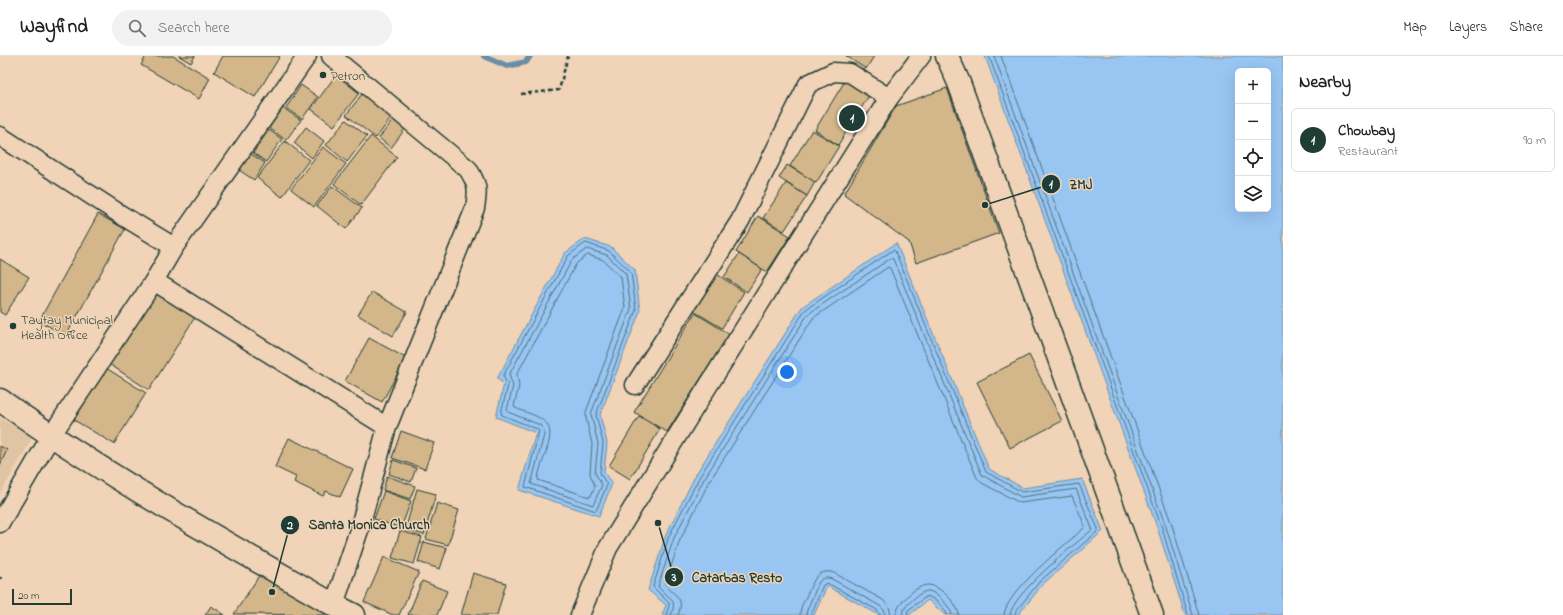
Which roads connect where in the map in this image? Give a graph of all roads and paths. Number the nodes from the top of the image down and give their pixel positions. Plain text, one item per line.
1 (307, 56) edge
2 (331, 56) edge
3 (568, 56) edge
4 (947, 56) edge
5 (919, 57) edge
6 (521, 94) dead end
7 (889, 98) junction
8 (0, 136) edge
9 (174, 246) junction
10 (154, 281) junction
11 (635, 385) dead end
12 (0, 400) edge
13 (387, 427) junction
14 (50, 436) junction
15 (0, 523) edge
16 (334, 605) junction
17 (354, 615) edge
18 (580, 615) edge
19 (1152, 615) edge

1 - 9 street
2 - 13 street
3 - 6 path
4 - 19 street
5 - 7 street
7 - 11 street
7 - 18 street
8 - 9 street
9 - 10 street
10 - 13 street
10 - 14 street
12 - 14 street
13 - 16 street
14 - 15 street
14 - 16 street
16 - 17 street

